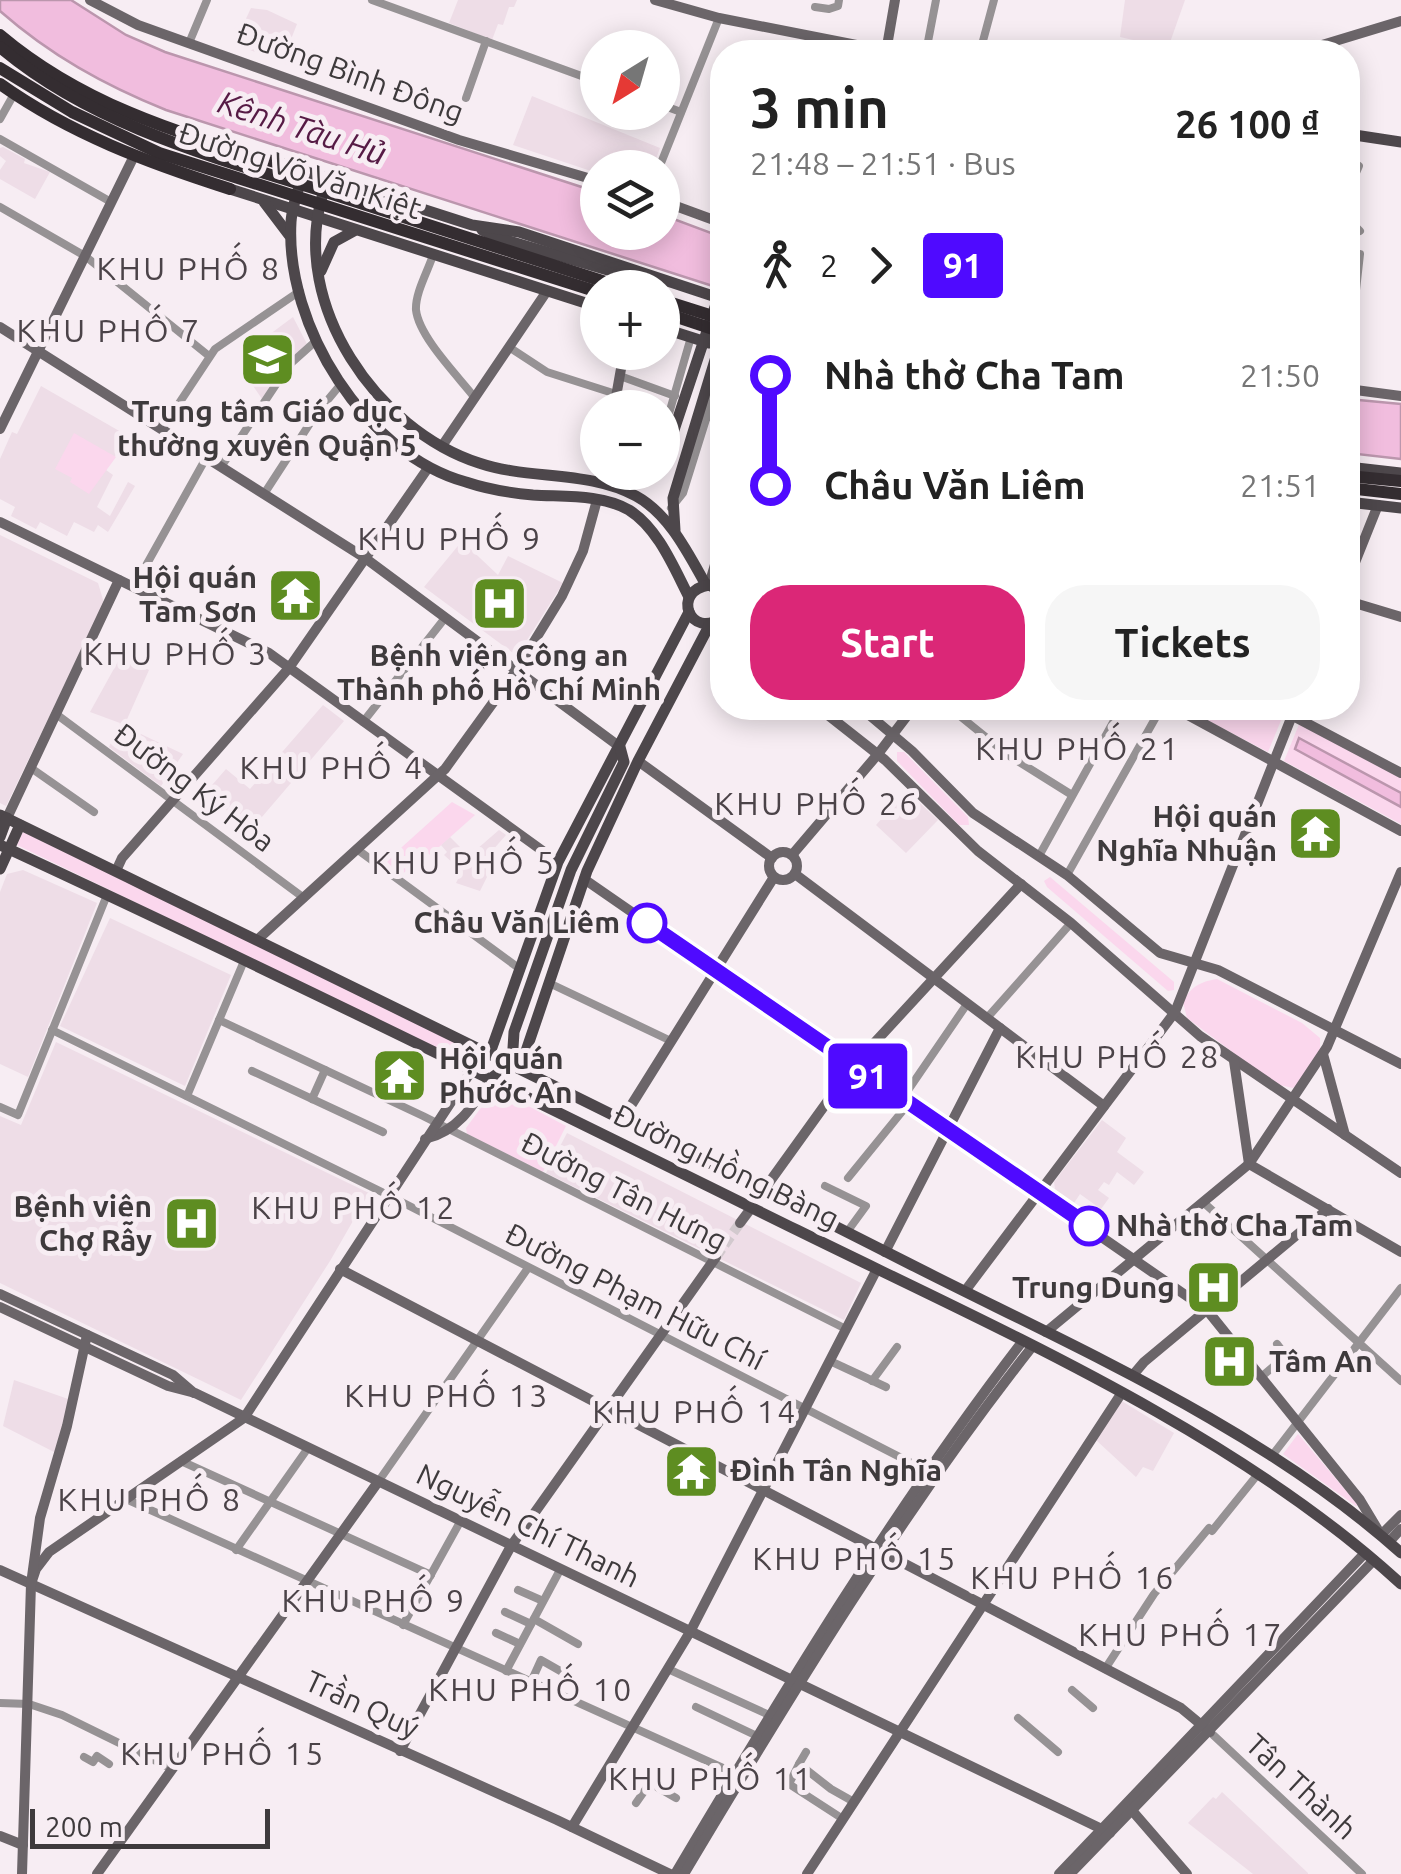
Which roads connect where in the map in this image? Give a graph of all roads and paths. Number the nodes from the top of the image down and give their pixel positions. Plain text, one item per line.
1 (90, 0) edge
2 (207, 0) edge
3 (372, 0) edge
4 (655, 0) edge
5 (840, 0) edge
6 (896, 0) edge
7 (936, 0) edge
8 (994, 0) edge
9 (815, 7) dead end
10 (719, 18) junction
11 (1401, 21) edge
12 (0, 35) edge
13 (710, 40) edge
14 (710, 40) edge
15 (821, 40) edge
16 (890, 40) edge
17 (928, 40) edge
18 (983, 40) edge
19 (1339, 40) edge
20 (486, 42) junction
21 (189, 43) junction
22 (0, 47) edge
23 (0, 68) edge
24 (580, 76) edge
25 (0, 84) edge
26 (14, 94) junction
27 (466, 98) dead end
28 (681, 112) joint
29 (0, 119) edge
30 (1360, 135) edge
31 (1401, 138) edge
32 (0, 139) edge
33 (666, 150) edge
34 (134, 156) junction
35 (580, 176) edge
36 (230, 190) joint
37 (298, 191) junction
38 (322, 198) junction
39 (260, 199) junction
40 (111, 202) junction
41 (0, 207) edge
42 (680, 208) edge
43 (346, 213) junction
44 (710, 219) edge
45 (330, 223) junction
46 (472, 224) junction
47 (354, 230) junction
48 (292, 240) junction
49 (315, 247) junction
50 (433, 255) junction
51 (85, 256) junction
52 (319, 275) junction
53 (580, 275) edge
54 (580, 286) edge
55 (710, 288) edge
56 (300, 291) junction
57 (547, 291) junction
58 (710, 296) edge
59 (580, 301) edge
60 (680, 306) edge
61 (710, 315) edge
62 (680, 319) edge
63 (0, 327) edge
64 (710, 327) edge
65 (710, 330) edge
66 (680, 333) edge
67 (692, 337) junction
68 (317, 340) junction
69 (710, 343) edge
70 (509, 347) junction
71 (38, 351) junction
72 (209, 356) junction
73 (621, 370) edge
74 (361, 371) junction
75 (710, 372) edge
76 (620, 376) junction
77 (341, 384) junction
78 (603, 390) edge
79 (617, 390) edge
80 (658, 390) edge
81 (677, 390) edge
82 (1360, 391) edge
83 (1401, 396) edge
84 (475, 398) junction
85 (710, 409) edge
86 (680, 416) edge
87 (708, 416) joint
88 (0, 428) edge
89 (162, 429) junction
90 (442, 446) junction
91 (206, 458) junction
92 (221, 467) junction
93 (428, 468) junction
94 (1360, 468) edge
95 (1401, 473) edge
96 (1360, 477) edge
97 (580, 478) edge
98 (575, 480) junction
99 (1401, 481) edge
100 (1360, 489) edge
101 (264, 494) junction
102 (1401, 494) edge
103 (597, 500) junction
104 (1360, 503) edge
105 (1378, 505) junction
106 (672, 508) junction
107 (1401, 508) edge
108 (0, 522) edge
109 (676, 534) junction
110 (1360, 550) edge
111 (365, 558) junction
112 (692, 562) junction
113 (674, 569) junction
114 (119, 580) junction
115 (710, 581) edge
116 (134, 587) junction
117 (710, 588) edge
118 (689, 597) junction
119 (1360, 605) edge
120 (689, 612) junction
121 (1401, 617) edge
122 (445, 618) junction
123 (710, 623) edge
124 (710, 636) edge
125 (289, 668) junction
126 (516, 671) junction
127 (56, 714) junction
128 (834, 720) edge
129 (875, 720) edge
130 (905, 720) edge
131 (965, 720) edge
132 (1114, 720) edge
133 (1153, 720) edge
134 (1197, 720) edge
135 (1290, 720) edge
136 (1310, 720) edge
137 (363, 722) junction
138 (894, 735) junction
139 (620, 747) junction
140 (878, 754) junction
141 (638, 761) junction
142 (624, 762) junction
143 (1274, 762) junction
144 (31, 768) junction
145 (1401, 773) edge
146 (438, 776) junction
147 (1072, 796) junction
148 (173, 800) junction
149 (94, 812) dead end
150 (4, 816) edge
151 (983, 821) junction
152 (20, 824) junction
153 (1401, 831) edge
154 (0, 837) edge
155 (967, 842) junction
156 (5, 847) edge
157 (358, 850) junction
158 (792, 855) junction
159 (1039, 856) junction
160 (27, 858) junction
161 (772, 858) junction
162 (558, 862) junction
163 (0, 869) edge
164 (570, 870) junction
165 (116, 872) junction
166 (1401, 872) edge
167 (794, 874) junction
168 (1068, 875) junction
169 (774, 877) junction
170 (584, 879) junction
171 (1021, 884) junction
172 (107, 895) junction
173 (304, 898) junction
174 (1071, 922) junction
175 (257, 940) junction
176 (244, 961) junction
177 (1191, 964) junction
178 (520, 969) junction
179 (715, 970) junction
180 (534, 976) junction
181 (934, 978) junction
182 (549, 983) junction
183 (967, 1004) junction
184 (1175, 1012) junction
185 (987, 1018) junction
186 (219, 1020) junction
187 (1000, 1028) junction
188 (52, 1030) junction
189 (514, 1032) junction
190 (1334, 1032) junction
191 (671, 1040) junction
192 (490, 1053) junction
193 (1324, 1054) junction
194 (1234, 1061) junction
195 (512, 1064) junction
196 (1401, 1064) edge
197 (853, 1066) junction
198 (325, 1070) junction
199 (472, 1070) junction
200 (252, 1071) dead end
201 (490, 1079) junction
202 (187, 1096) junction
203 (312, 1099) junction
204 (1292, 1099) junction
205 (905, 1101) junction
206 (1104, 1106) junction
207 (0, 1108) edge
208 (622, 1120) junction
209 (436, 1122) junction
210 (449, 1130) junction
211 (948, 1130) junction
212 (382, 1132) dead end
213 (1345, 1136) junction
214 (610, 1138) junction
215 (424, 1139) junction
216 (1249, 1164) junction
217 (1401, 1173) edge
218 (848, 1178) dead end
219 (825, 1186) dead end
220 (763, 1191) junction
221 (1040, 1192) junction
222 (388, 1195) junction
223 (1203, 1202) junction
224 (752, 1207) junction
225 (1328, 1209) junction
226 (740, 1223) tunnel mouth
227 (847, 1232) junction
228 (885, 1252) junction
229 (1401, 1252) edge
230 (1134, 1258) junction
231 (715, 1259) junction
232 (1268, 1260) junction
233 (528, 1268) junction
234 (340, 1269) junction
235 (876, 1269) junction
236 (1401, 1288) edge
237 (964, 1291) junction
238 (0, 1294) edge
239 (953, 1307) junction
240 (0, 1308) edge
241 (1207, 1310) junction
242 (846, 1329) junction
243 (1041, 1330) junction
244 (661, 1335) junction
245 (477, 1340) junction
246 (86, 1341) junction
247 (1359, 1343) junction
248 (1028, 1344) junction
249 (1277, 1344) dead end
250 (897, 1347) dead end
251 (104, 1350) junction
252 (830, 1361) junction
253 (1133, 1375) junction
254 (1261, 1377) junction
255 (872, 1381) junction
256 (1401, 1381) edge
257 (886, 1387) dead end
258 (194, 1393) junction
259 (1121, 1394) junction
260 (608, 1409) junction
261 (805, 1409) junction
262 (244, 1418) junction
263 (1298, 1423) junction
264 (308, 1448) junction
265 (1272, 1457) junction
266 (181, 1461) junction
267 (933, 1474) junction
268 (1258, 1474) junction
269 (378, 1482) junction
270 (763, 1490) junction
271 (126, 1499) junction
272 (272, 1500) junction
273 (1401, 1515) edge
274 (460, 1522) junction
275 (1401, 1529) edge
276 (341, 1534) junction
277 (1385, 1539) junction
278 (511, 1546) junction
279 (236, 1550) junction
280 (881, 1552) junction
281 (1401, 1552) edge
282 (1370, 1556) junction
283 (0, 1570) edge
284 (560, 1570) junction
285 (431, 1575) junction
286 (307, 1582) junction
287 (32, 1584) junction
288 (1401, 1584) edge
289 (518, 1590) dead end
290 (543, 1601) junction
291 (982, 1605) junction
292 (505, 1612) dead end
293 (532, 1622) junction
294 (403, 1625) junction
295 (690, 1632) junction
296 (496, 1633) dead end
297 (520, 1644) junction
298 (578, 1644) dead end
299 (456, 1649) junction
300 (668, 1669) junction
301 (1105, 1669) junction
302 (506, 1671) junction
303 (562, 1672) dead end
304 (238, 1678) junction
305 (531, 1682) junction
306 (794, 1682) junction
307 (1072, 1690) dead end
308 (0, 1704) edge
309 (30, 1704) junction
310 (696, 1708) dead end
311 (1093, 1708) dead end
312 (769, 1715) junction
313 (1018, 1718) dead end
314 (632, 1728) junction
315 (1205, 1728) junction
316 (899, 1732) junction
317 (757, 1736) junction
318 (400, 1751) junction
319 (806, 1752) dead end
320 (1058, 1752) dead end
321 (84, 1758) dead end
322 (109, 1764) dead end
323 (800, 1764) junction
324 (172, 1769) junction
325 (738, 1775) junction
326 (676, 1798) dead end
327 (854, 1802) junction
328 (636, 1803) dead end
329 (1129, 1807) junction
330 (843, 1819) junction
331 (572, 1827) junction
332 (1106, 1831) junction
333 (0, 1836) edge
334 (23, 1845) junction
335 (1080, 1864) junction
336 (22, 1874) edge
337 (97, 1874) edge
338 (672, 1874) edge
339 (684, 1874) edge
340 (807, 1874) edge
341 (1059, 1874) edge
342 (1070, 1874) edge
343 (1089, 1874) edge
344 (1187, 1874) edge
345 (1362, 1874) edge

1 - 21 street, Đường Bình Đông
2 - 21 street
3 - 20 street
4 - 10 street
5 - 9 street
6 - 16 street
7 - 17 street
8 - 18 street
10 - 13 street
10 - 15 street
11 - 19 street
12 - 37 highway, Đường Võ Văn Kiệt
14 - 28 street
20 - 24 street
20 - 27 street
21 - 35 street, Đường Bình Đông
22 - 37 highway, Đường Võ Văn Kiệt
23 - 37 highway, Đường Võ Văn Kiệt
25 - 26 highway, Đường Võ Văn Kiệt
26 - 29 street
26 - 34 highway, Đường Võ Văn Kiệt
28 - 33 street
30 - 31 main road
32 - 40 street
34 - 36 highway, Đường Võ Văn Kiệt
34 - 40 street
36 - 39 main road, Đường Võ Văn Kiệt
37 - 38 highway, Đường Võ Văn Kiệt
37 - 38 main road, Đường Võ Văn Kiệt
37 - 39 main road, Đường Võ Văn Kiệt
37 - 48 main road
38 - 43 highway, Đường Võ Văn Kiệt
38 - 45 main road, Đường Võ Văn Kiệt
38 - 46 main road, Đường Võ Văn Kiệt
38 - 49 main road
38 - 53 highway, Đường Võ Văn Kiệt
39 - 48 main road
40 - 51 street
41 - 51 street
42 - 44 street
43 - 45 main road
43 - 54 highway, Đường Võ Văn Kiệt
45 - 47 main road, Đường Võ Văn Kiệt
45 - 49 main road
46 - 55 main road, Đường Võ Văn Kiệt
46 - 58 main road
47 - 50 main road, Đường Võ Văn Kiệt
47 - 52 main road
48 - 56 main road
49 - 52 main road
50 - 57 main road, Đường Võ Văn Kiệt
50 - 84 street
51 - 71 street
51 - 72 street
52 - 74 main road
56 - 68 main road
56 - 72 street
57 - 59 main road, Đường Võ Văn Kiệt
57 - 70 street
60 - 61 highway
62 - 65 highway
63 - 71 street
64 - 86 main road
66 - 67 main road
67 - 69 main road
67 - 81 street
68 - 77 main road
68 - 92 street
70 - 78 street
70 - 84 street
71 - 88 street
71 - 89 street
72 - 89 street
73 - 76 street
74 - 77 main road
74 - 90 main road
75 - 106 main road
76 - 79 street
76 - 80 street
77 - 93 main road
77 - 101 street
82 - 83 street
84 - 90 street
85 - 87 street
87 - 106 street
89 - 91 street
90 - 93 main road
90 - 98 main road
91 - 92 street
91 - 116 street
92 - 101 street
93 - 103 main road
93 - 111 street
94 - 95 main road
96 - 99 highway
97 - 98 main road
98 - 109 main road
100 - 102 highway
101 - 111 street
103 - 113 main road
103 - 126 street
104 - 105 main road
105 - 107 main road
105 - 110 street
106 - 109 main road
108 - 114 street
109 - 112 main road
111 - 122 street
111 - 125 street
112 - 113 main road
112 - 115 main road
113 - 118 main road
114 - 116 street
114 - 127 street
116 - 125 street
117 - 118 main road
118 - 120 main road
119 - 121 street
120 - 123 main road
120 - 139 main road
122 - 126 street
122 - 137 street
124 - 141 main road
125 - 137 street
125 - 148 street
126 - 139 street
126 - 146 street
127 - 144 street
127 - 148 street, Đường Ký Hòa
128 - 140 street
129 - 138 street
130 - 138 street
131 - 147 street
132 - 147 street
133 - 168 street
134 - 143 street
135 - 143 street
136 - 145 street
137 - 146 street
138 - 140 street
138 - 151 street
139 - 141 main road
139 - 142 main road
139 - 162 main road
140 - 155 street
140 - 158 street
141 - 142 main road
141 - 161 street
141 - 170 main road
142 - 164 main road
143 - 153 street
143 - 177 street
144 - 149 street
144 - 150 street
146 - 157 street
146 - 162 street
147 - 159 street
148 - 165 street
148 - 173 street, Đường Ký Hòa
150 - 152 main road, Đường Hồng Bàng
150 - 154 main road
151 - 155 street
151 - 159 street
152 - 156 main road
152 - 165 main road, Đường Hồng Bàng
155 - 171 street
156 - 160 main road, Đường Hồng Bàng
156 - 163 main road
157 - 173 street
157 - 178 street
158 - 161 street
158 - 167 street
159 - 168 street
160 - 163 main road
160 - 172 main road, Đường Hồng Bàng
161 - 169 street
162 - 164 main road
162 - 178 main road
164 - 170 main road
164 - 180 main road
165 - 172 main road
165 - 175 main road, Đường Hồng Bàng
166 - 190 street
167 - 169 street
167 - 181 street
168 - 177 street
169 - 179 street
170 - 179 street
170 - 182 main road
171 - 174 street
171 - 181 street
172 - 176 main road, Đường Hồng Bàng
172 - 188 street
173 - 175 street
174 - 184 street
174 - 185 street
175 - 176 main road
175 - 192 main road, Đường Hồng Bàng
176 - 186 street
176 - 199 main road, Đường Hồng Bàng
177 - 184 street
177 - 190 street
178 - 180 main road
178 - 192 main road
179 - 191 street
179 - 197 street
180 - 182 main road
180 - 189 main road
181 - 183 street
181 - 197 street
182 - 191 street
182 - 195 main road
183 - 185 street
183 - 205 street
184 - 194 street
184 - 206 street
185 - 187 street
186 - 198 street, Đường Tân Hưng
186 - 202 street
187 - 206 street
187 - 211 street
188 - 202 street, Đường Phạm Hữu Chí
188 - 207 street
189 - 192 main road
189 - 195 main road
190 - 193 street
190 - 196 street
191 - 208 street
192 - 195 main road, Đường Hồng Bàng
192 - 199 main road
193 - 204 street
193 - 213 street
194 - 204 street
194 - 216 street
195 - 201 main road
195 - 208 main road, Đường Hồng Bàng
197 - 205 street
197 - 220 street
198 - 203 street
198 - 209 street, Đường Tân Hưng
199 - 201 main road, Đường Hồng Bàng
199 - 209 street
200 - 203 street
201 - 210 street
201 - 214 main road, Đường Hồng Bàng
202 - 222 street, Đường Phạm Hữu Chí
203 - 212 street
204 - 213 street
204 - 216 street
205 - 211 street
205 - 218 street
206 - 221 street
208 - 214 main road
208 - 220 main road, Đường Hồng Bàng
209 - 210 street, Đường Tân Hưng
209 - 215 street
210 - 215 street
210 - 231 street, Đường Tân Hưng
211 - 221 street
211 - 228 street
213 - 217 street
214 - 224 main road, Đường Hồng Bàng
215 - 222 street
216 - 223 street
216 - 225 street
219 - 227 street
220 - 224 main road
220 - 227 main road, Đường Hồng Bàng
221 - 230 street
221 - 237 street
222 - 233 street, Đường Phạm Hữu Chí
222 - 234 street
223 - 230 street
223 - 232 street
224 - 226 street
224 - 235 main road, Đường Hồng Bàng
225 - 229 street
225 - 232 street
227 - 228 main road, Đường Hồng Bàng
228 - 235 main road
228 - 237 main road, Đường Hồng Bàng
230 - 241 street
230 - 243 street
231 - 242 street, Đường Tân Hưng
231 - 244 street
232 - 241 street
232 - 247 street
233 - 244 street, Đường Phạm Hữu Chí
233 - 245 street
234 - 245 street
234 - 262 street
235 - 239 main road, Đường Hồng Bàng
235 - 242 street
236 - 247 street
237 - 239 main road
237 - 243 main road, Đường Hồng Bàng
238 - 246 street
239 - 248 main road, Đường Hồng Bàng
240 - 246 street
241 - 253 street
241 - 254 street
242 - 252 street
243 - 248 main road
243 - 253 main road, Đường Hồng Bàng
244 - 260 street
244 - 261 street, Đường Phạm Hữu Chí
245 - 260 street
245 - 269 street
246 - 251 street
246 - 287 street
247 - 256 street
247 - 263 street
248 - 259 main road, Đường Hồng Bàng
248 - 267 street
249 - 254 street
250 - 255 street
251 - 258 street
251 - 258 street
252 - 255 street
252 - 261 street
253 - 259 main road
253 - 265 main road, Đường Hồng Bàng
254 - 263 street
255 - 257 street
258 - 262 street, Nguyễn Chí Thanh
259 - 268 main road, Đường Hồng Bàng
259 - 291 street
260 - 270 street
260 - 278 street
261 - 267 street, Đường Phạm Hữu Chí
261 - 270 street
262 - 264 street, Nguyễn Chí Thanh
262 - 266 street
263 - 265 street
263 - 277 street
264 - 269 street, Nguyễn Chí Thanh
264 - 272 street
265 - 268 main road
265 - 277 main road, Đường Hồng Bàng
266 - 271 street
266 - 272 street
267 - 280 street
268 - 282 main road, Đường Hồng Bàng
268 - 301 street
269 - 274 street, Nguyễn Chí Thanh
269 - 276 street
270 - 280 street
270 - 295 street
271 - 279 street
271 - 287 street
272 - 276 street
272 - 279 street
273 - 277 street
274 - 278 street, Nguyễn Chí Thanh
274 - 285 street
275 - 277 street
276 - 285 street
276 - 286 street
277 - 281 main road, Đường Hồng Bàng
277 - 282 main road
278 - 284 street, Nguyễn Chí Thanh
278 - 299 street
279 - 286 street
280 - 291 street
280 - 306 street
282 - 288 main road, Đường Hồng Bàng
282 - 315 street
283 - 287 street, Trần Quý
284 - 290 street
284 - 295 street, Nguyễn Chí Thanh
285 - 294 street
286 - 294 street
286 - 304 street
287 - 304 street, Trần Quý
287 - 309 street
289 - 290 street
290 - 293 street
291 - 301 street
291 - 316 street
292 - 293 street
293 - 297 street
293 - 298 street
294 - 299 street
295 - 300 street
295 - 306 street, Nguyễn Chí Thanh
296 - 297 street
297 - 302 street
299 - 302 street
299 - 318 street
300 - 312 street
300 - 314 street
301 - 315 street
302 - 305 street
303 - 305 street
304 - 318 street, Trần Quý
304 - 324 street
305 - 314 street
306 - 312 street
306 - 316 street, Nguyễn Chí Thanh
306 - 325 street
307 - 311 street
308 - 309 street
309 - 324 street
309 - 334 street
310 - 317 street
312 - 317 street
313 - 320 street
314 - 325 street
314 - 331 street
315 - 329 street
315 - 345 street, Tân Thành
316 - 327 street
316 - 332 street, Nguyễn Chí Thanh
317 - 325 street
318 - 331 street, Trần Quý
319 - 323 street
321 - 322 street
323 - 327 street
323 - 330 street
324 - 337 street
325 - 338 street
325 - 339 street
326 - 328 street
327 - 330 street
329 - 332 street
329 - 344 street
330 - 340 street
331 - 338 street, Trần Quý
332 - 335 street
332 - 341 street
333 - 334 street
334 - 336 street
335 - 342 street
335 - 343 street

